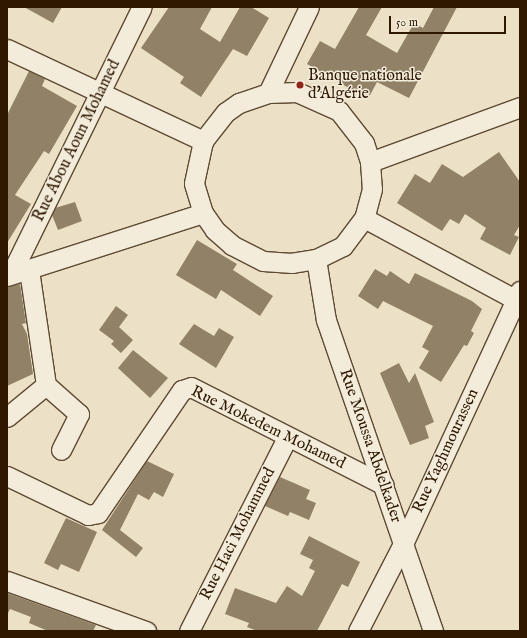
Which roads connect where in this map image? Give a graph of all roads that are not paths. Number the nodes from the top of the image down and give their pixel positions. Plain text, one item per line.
1 (142, 7) edge
2 (309, 7) edge
3 (7, 49) edge
4 (101, 92) junction
5 (268, 92) junction
6 (520, 107) edge
7 (203, 141) junction
8 (370, 162) junction
9 (203, 213) junction
10 (364, 218) junction
11 (316, 259) junction
12 (29, 270) junction
13 (9, 275) edge
14 (519, 298) edge
15 (46, 385) junction
16 (7, 417) edge
17 (287, 438) junction
18 (61, 450) dead end
19 (7, 476) edge
20 (384, 485) junction
21 (403, 544) junction
22 (7, 581) edge
23 (146, 631) edge
24 (189, 631) edge
25 (358, 631) edge
26 (433, 631) edge

1 - 4 street, Rue Abou Aoun Mohamed
2 - 5 street
3 - 4 street
4 - 7 street
4 - 13 street, Rue Abou Aoun Mohamed
5 - 7 street
5 - 8 street
6 - 8 street
7 - 9 street
8 - 10 street
9 - 11 street
9 - 12 street
10 - 11 street
10 - 14 street
11 - 20 street, Rue Moussa Abdelkader
12 - 13 street
12 - 15 street
14 - 21 street, Rue Yaghmourassen
15 - 16 street
15 - 18 street
17 - 19 street, Rue Mokedem Mohamed
17 - 20 street, Rue Mokedem Mohamed
17 - 24 street, Rue Haci Mohammed
20 - 21 street, Rue Moussa Abdelkader
21 - 25 street, Rue Yaghmourassen
21 - 26 street, Rue Moussa Abdelkader
22 - 23 street

